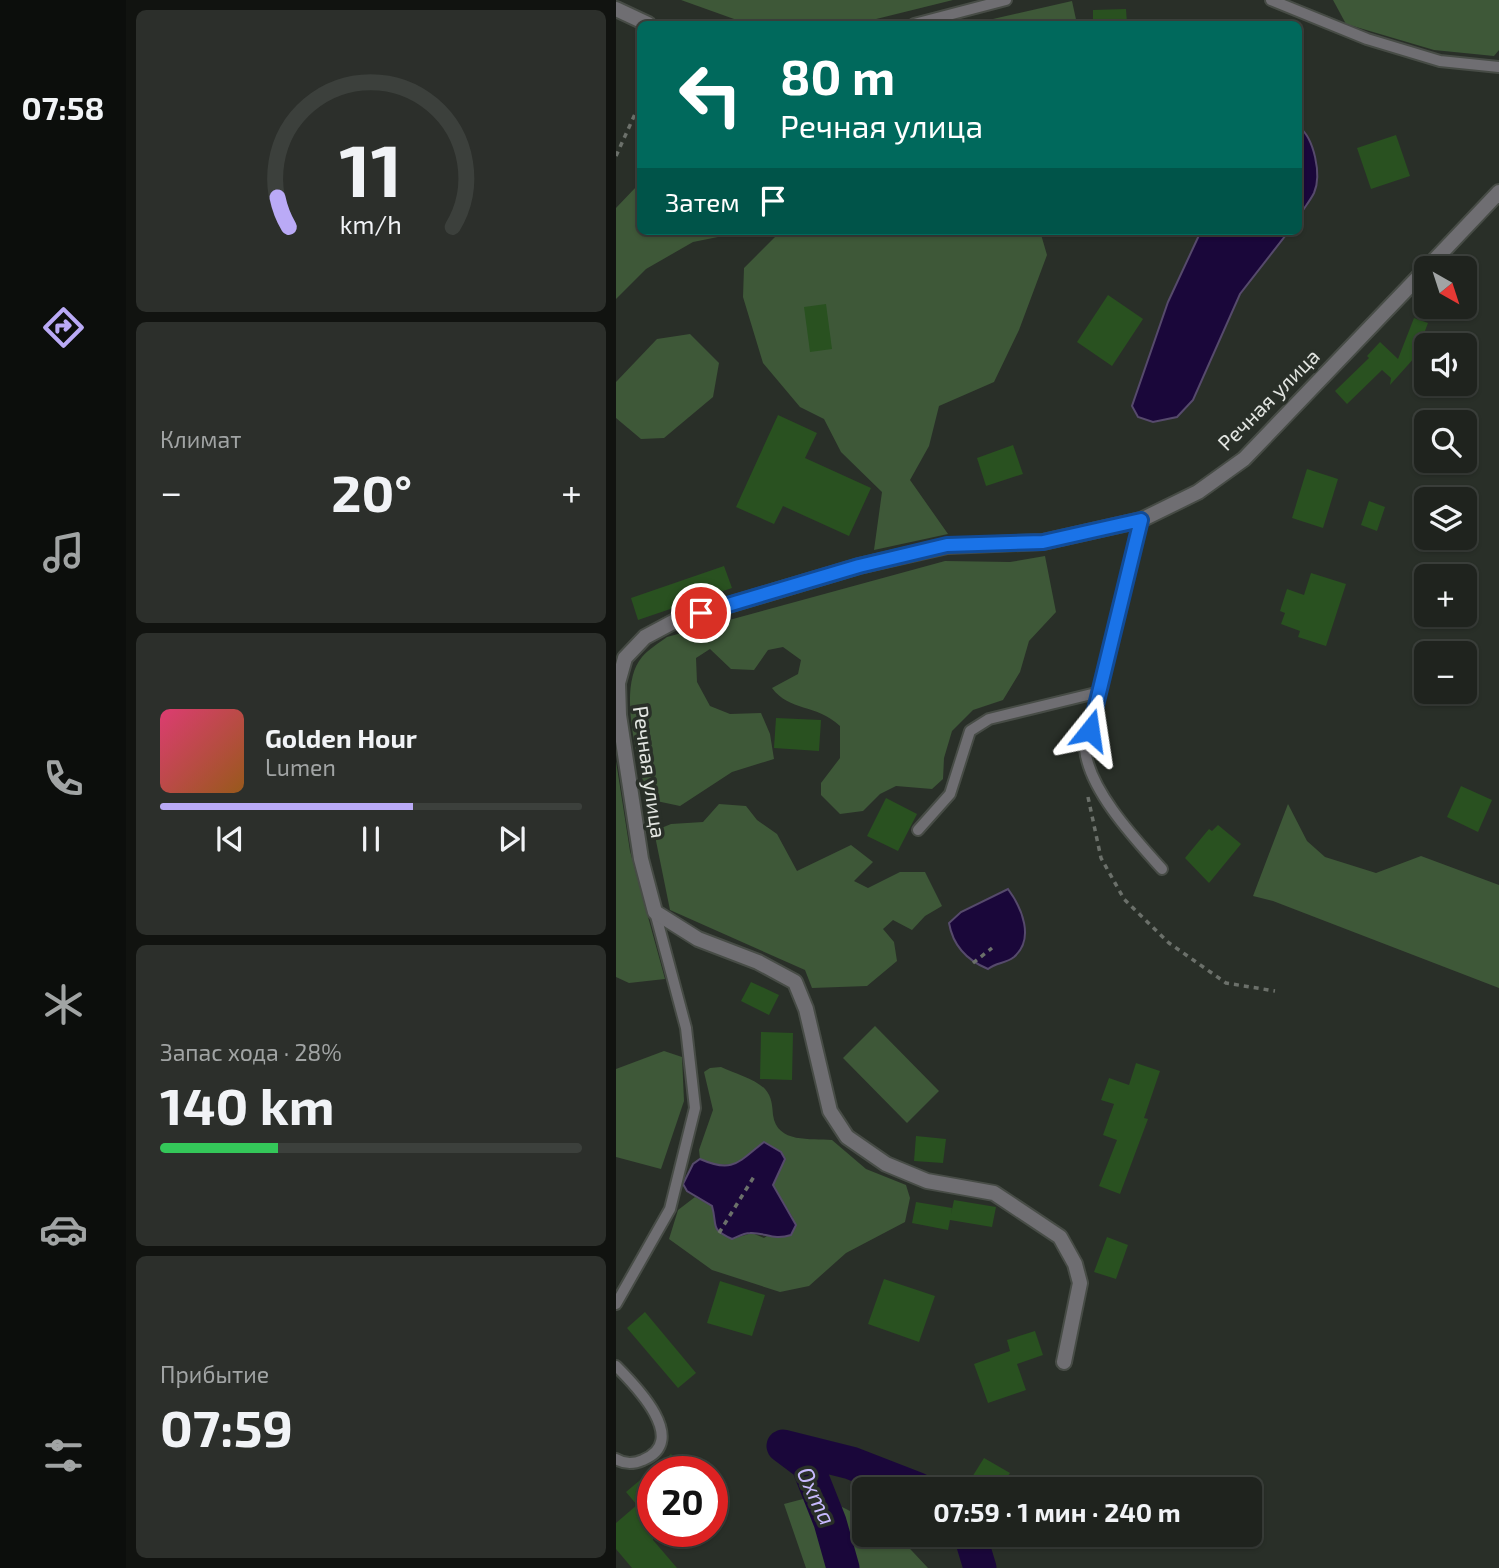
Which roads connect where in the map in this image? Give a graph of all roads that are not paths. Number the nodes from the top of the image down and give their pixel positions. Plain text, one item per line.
1 (1006, 0) edge
2 (1271, 0) edge
3 (616, 9) edge
4 (642, 21) edge
5 (926, 21) edge
6 (1499, 67) edge
7 (1499, 192) edge
8 (1438, 256) edge
9 (1414, 282) edge
10 (1141, 520) junction
11 (1100, 692) junction
12 (918, 830) dead end
13 (1163, 869) dead end
14 (655, 912) junction
15 (616, 1304) edge
16 (1064, 1362) dead end
17 (616, 1366) edge
18 (616, 1459) edge

1 - 5 lane
2 - 6 lane
3 - 4 street
7 - 8 street, Речная улица
9 - 10 street, Речная улица
10 - 11 lane
10 - 14 street, Речная улица
11 - 12 lane
11 - 13 lane
14 - 15 lane
14 - 16 street
17 - 18 lane

